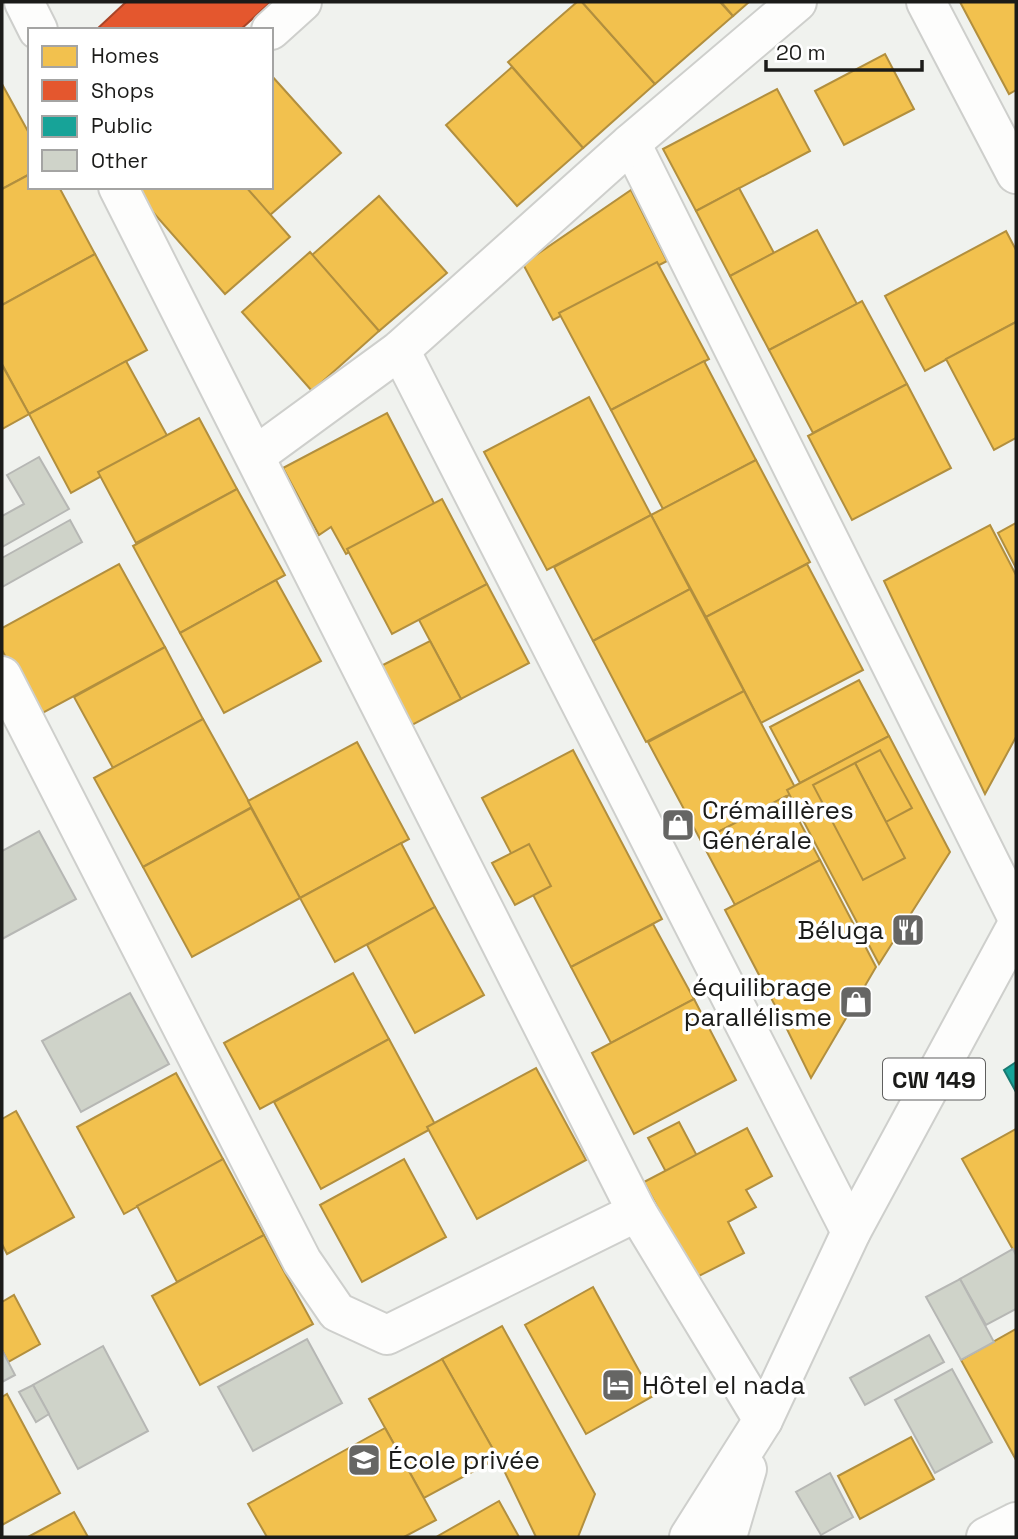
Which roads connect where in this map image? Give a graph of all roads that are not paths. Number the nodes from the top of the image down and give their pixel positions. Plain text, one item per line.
1 (24, 2) edge
2 (302, 2) edge
3 (797, 2) edge
4 (926, 2) edge
5 (37, 28) edge
6 (273, 28) edge
7 (631, 143) junction
8 (1016, 174) edge
9 (119, 189) edge
10 (400, 350) junction
11 (255, 456) junction
12 (2, 676) edge
13 (1016, 915) edge
14 (1016, 927) edge
15 (637, 1212) junction
16 (851, 1232) junction
17 (762, 1420) junction
18 (1016, 1522) edge
19 (689, 1537) edge
20 (726, 1537) edge
21 (986, 1537) edge

1 - 5 street
2 - 6 street
3 - 7 street
4 - 8 street
7 - 10 street
7 - 13 street
9 - 11 street
10 - 11 street
10 - 16 street
11 - 15 street
12 - 15 street
14 - 16 street, CW 149
15 - 17 street
16 - 17 street, CW 149
17 - 19 street, CW 149
17 - 20 street
18 - 21 street

